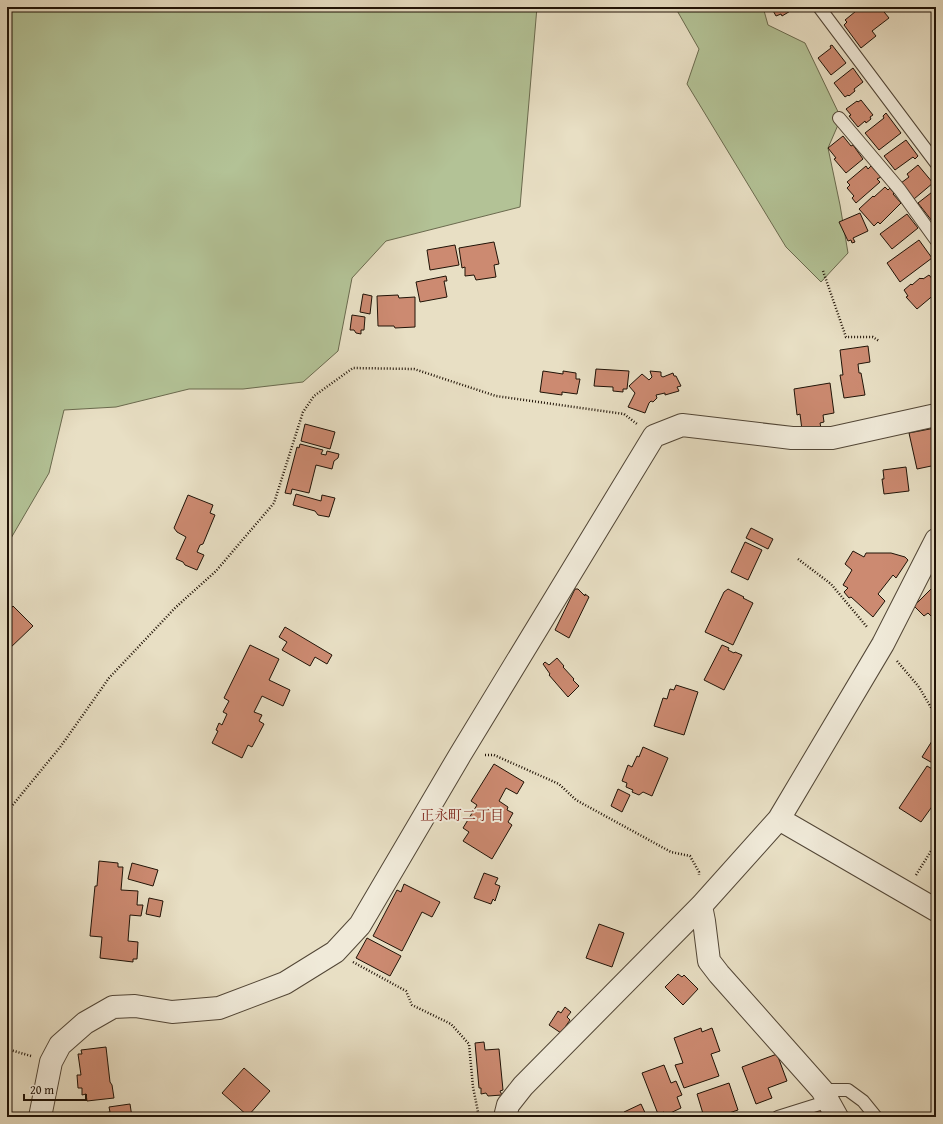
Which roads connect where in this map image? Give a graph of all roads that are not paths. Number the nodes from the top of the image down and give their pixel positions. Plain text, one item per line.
1 (819, 7) edge
2 (839, 118) dead end
3 (936, 163) edge
4 (936, 240) edge
5 (936, 415) edge
6 (936, 540) edge
7 (779, 819) junction
8 (701, 906) junction
9 (936, 910) edge
10 (829, 1103) edge
11 (40, 1117) edge
12 (505, 1117) edge
13 (778, 1117) edge
14 (876, 1117) edge

1 - 3 lane
2 - 4 lane
5 - 11 street
6 - 7 street
7 - 8 street
7 - 9 street
8 - 10 street
8 - 12 street
10 - 13 lane
10 - 14 lane

